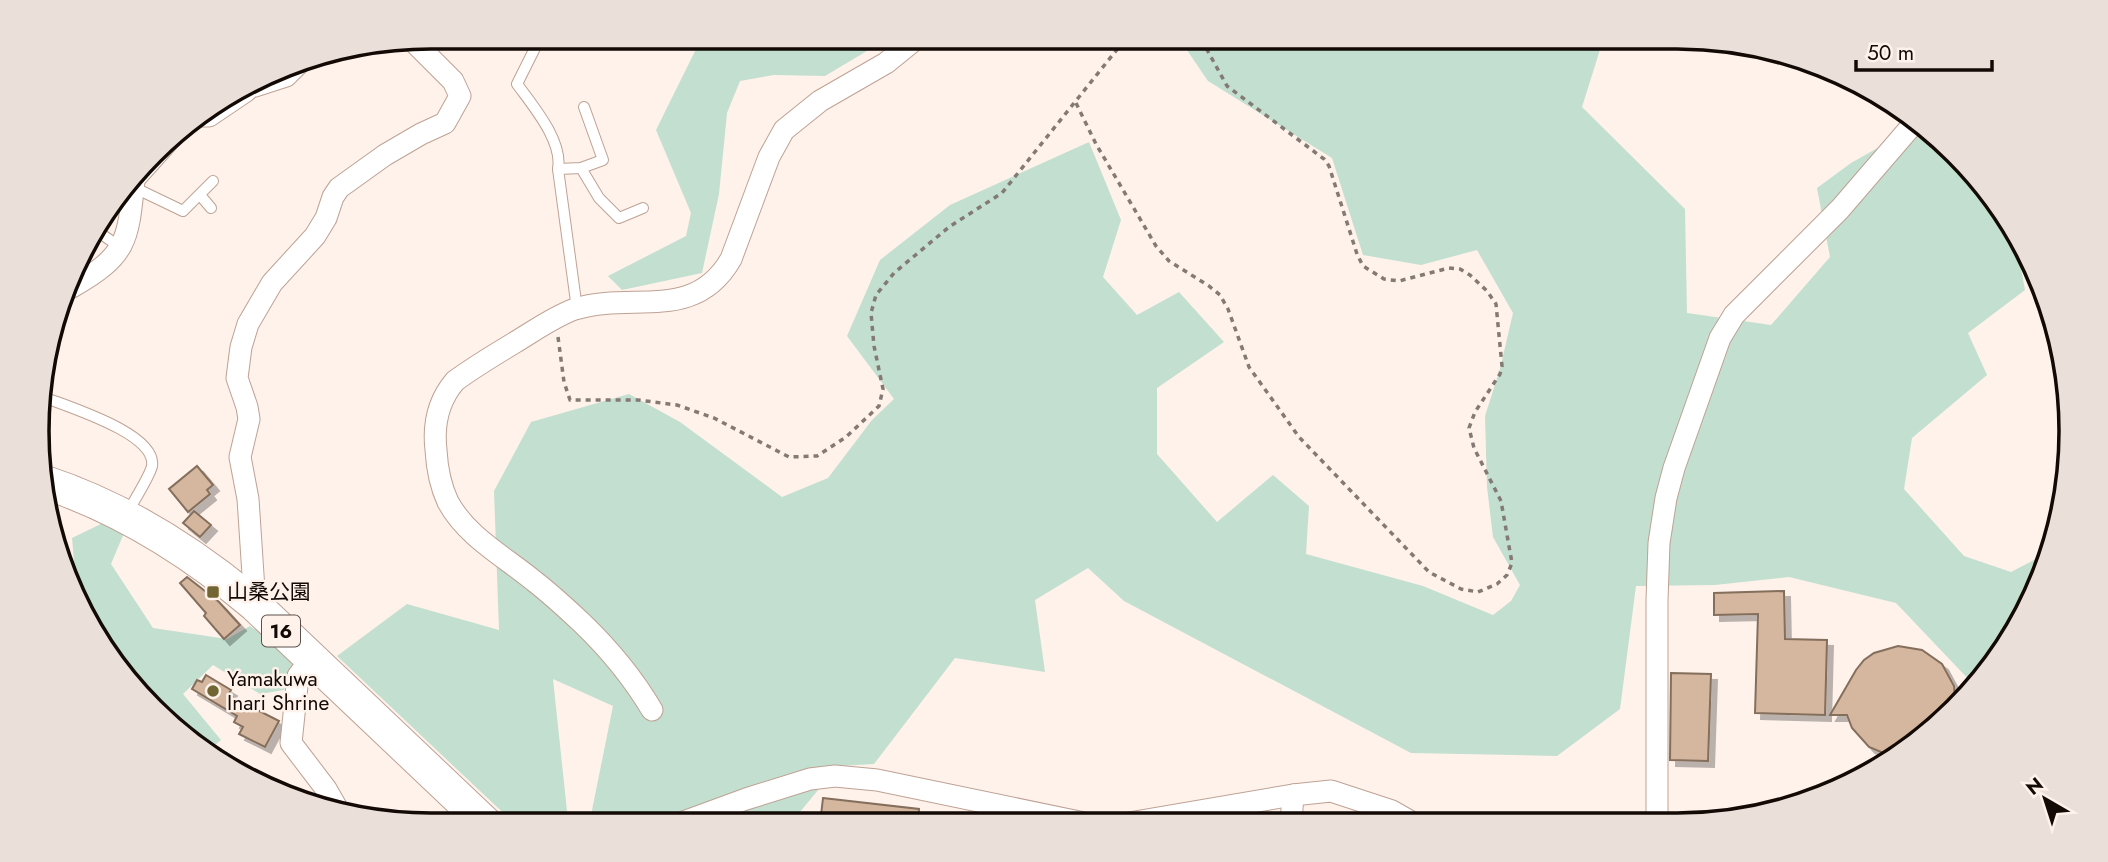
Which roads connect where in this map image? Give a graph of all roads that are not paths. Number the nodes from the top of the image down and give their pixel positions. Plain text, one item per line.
1 (421, 49) edge
2 (534, 49) edge
3 (903, 49) edge
4 (584, 107) dead end
5 (1910, 128) edge
6 (582, 168) junction
7 (558, 169) junction
8 (213, 181) dead end
9 (139, 185) edge
10 (133, 192) edge
11 (200, 195) junction
12 (211, 208) dead end
13 (643, 208) dead end
14 (103, 235) edge
15 (120, 247) junction
16 (79, 283) edge
17 (577, 309) junction
18 (51, 400) edge
19 (53, 489) edge
20 (126, 515) junction
21 (255, 605) junction
22 (310, 660) junction
23 (652, 710) dead end
24 (1293, 795) junction
25 (332, 800) edge
26 (474, 813) edge
27 (711, 813) edge
28 (1036, 813) edge
29 (1188, 813) edge
30 (1292, 813) edge
31 (1396, 813) edge
32 (1657, 813) edge

1 - 21 street
2 - 7 lane
3 - 17 street
4 - 6 lane
5 - 32 street
6 - 7 lane
6 - 13 lane
7 - 17 lane
8 - 11 lane
9 - 11 lane
10 - 15 street
11 - 12 lane
14 - 15 lane
15 - 16 street
17 - 23 street
18 - 20 lane
19 - 20 main road, 16
20 - 21 main road, 16
21 - 22 main road, 16
22 - 25 street
22 - 26 main road, 16
24 - 29 street
24 - 30 street
24 - 31 street
27 - 28 street

